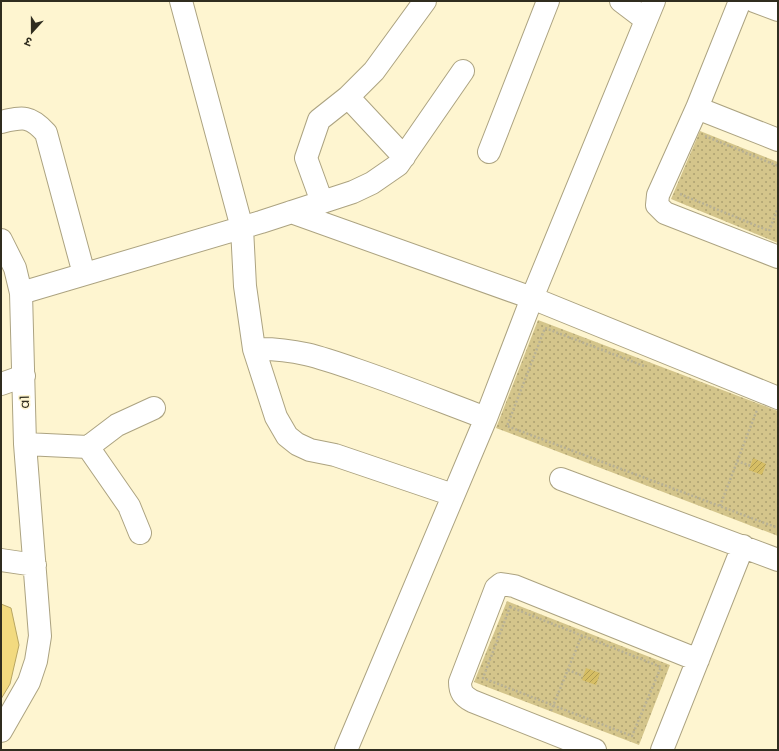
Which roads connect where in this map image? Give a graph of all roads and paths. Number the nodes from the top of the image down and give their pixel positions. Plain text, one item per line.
1 (181, 1) edge
2 (426, 1) edge
3 (548, 1) edge
4 (621, 1) edge
5 (740, 1) edge
6 (754, 1) edge
7 (650, 10) edge
8 (778, 10) edge
9 (464, 71) dead end
10 (348, 97) junction
11 (697, 108) junction
12 (1, 122) edge
13 (778, 140) edge
14 (701, 142) dead end
15 (489, 152) dead end
16 (404, 157) junction
17 (778, 166) edge
18 (682, 189) dead end
19 (322, 202) junction
20 (778, 208) edge
21 (291, 212) junction
22 (242, 228) junction
23 (769, 231) junction
24 (773, 232) dead end
25 (1, 240) edge
26 (778, 257) edge
27 (84, 274) junction
28 (21, 293) junction
29 (532, 298) junction
30 (254, 349) junction
31 (647, 368) dead end
32 (24, 376) junction
33 (1, 384) edge
34 (771, 405) edge
35 (750, 407) dead end
36 (154, 408) dead end
37 (757, 410) junction
38 (486, 418) junction
39 (25, 444) junction
40 (88, 447) junction
41 (737, 461) junction
42 (751, 466) dead end
43 (561, 479) dead end
44 (453, 495) junction
45 (720, 506) junction
46 (778, 528) edge
47 (140, 533) dead end
48 (743, 546) junction
49 (1, 560) edge
50 (778, 560) edge
51 (35, 565) junction
52 (582, 635) junction
53 (698, 660) junction
54 (568, 670) junction
55 (583, 676) dead end
56 (553, 705) junction
57 (551, 711) dead end
58 (1, 731) edge
59 (346, 750) edge
60 (595, 750) edge
61 (662, 750) edge

1 - 22 street
2 - 10 street
3 - 15 street
4 - 7 street
5 - 11 street
6 - 8 street
7 - 29 street
9 - 16 street
10 - 16 street
10 - 19 street
11 - 13 street
11 - 26 street
12 - 27 street
14 - 17 path
16 - 19 street
18 - 23 path
19 - 21 street
20 - 23 path
21 - 22 street
21 - 29 street
22 - 27 street
22 - 30 street
23 - 24 path
25 - 28 street, a1
27 - 28 street
28 - 32 street, a1
29 - 34 street
29 - 38 street
30 - 38 street
30 - 44 street
31 - 45 path
32 - 33 street
32 - 39 street, a1
34 - 37 path
35 - 37 path
36 - 40 street
37 - 41 path
38 - 44 street
39 - 40 street
39 - 51 street, a1
40 - 47 street
41 - 42 path
41 - 45 path
43 - 48 street
44 - 59 street
45 - 46 path
48 - 50 street
48 - 53 street
49 - 51 street
51 - 58 street, a1
52 - 54 path
52 - 56 path
52 - 56 path
53 - 60 street
53 - 61 street
54 - 55 path
54 - 56 path
56 - 57 path

